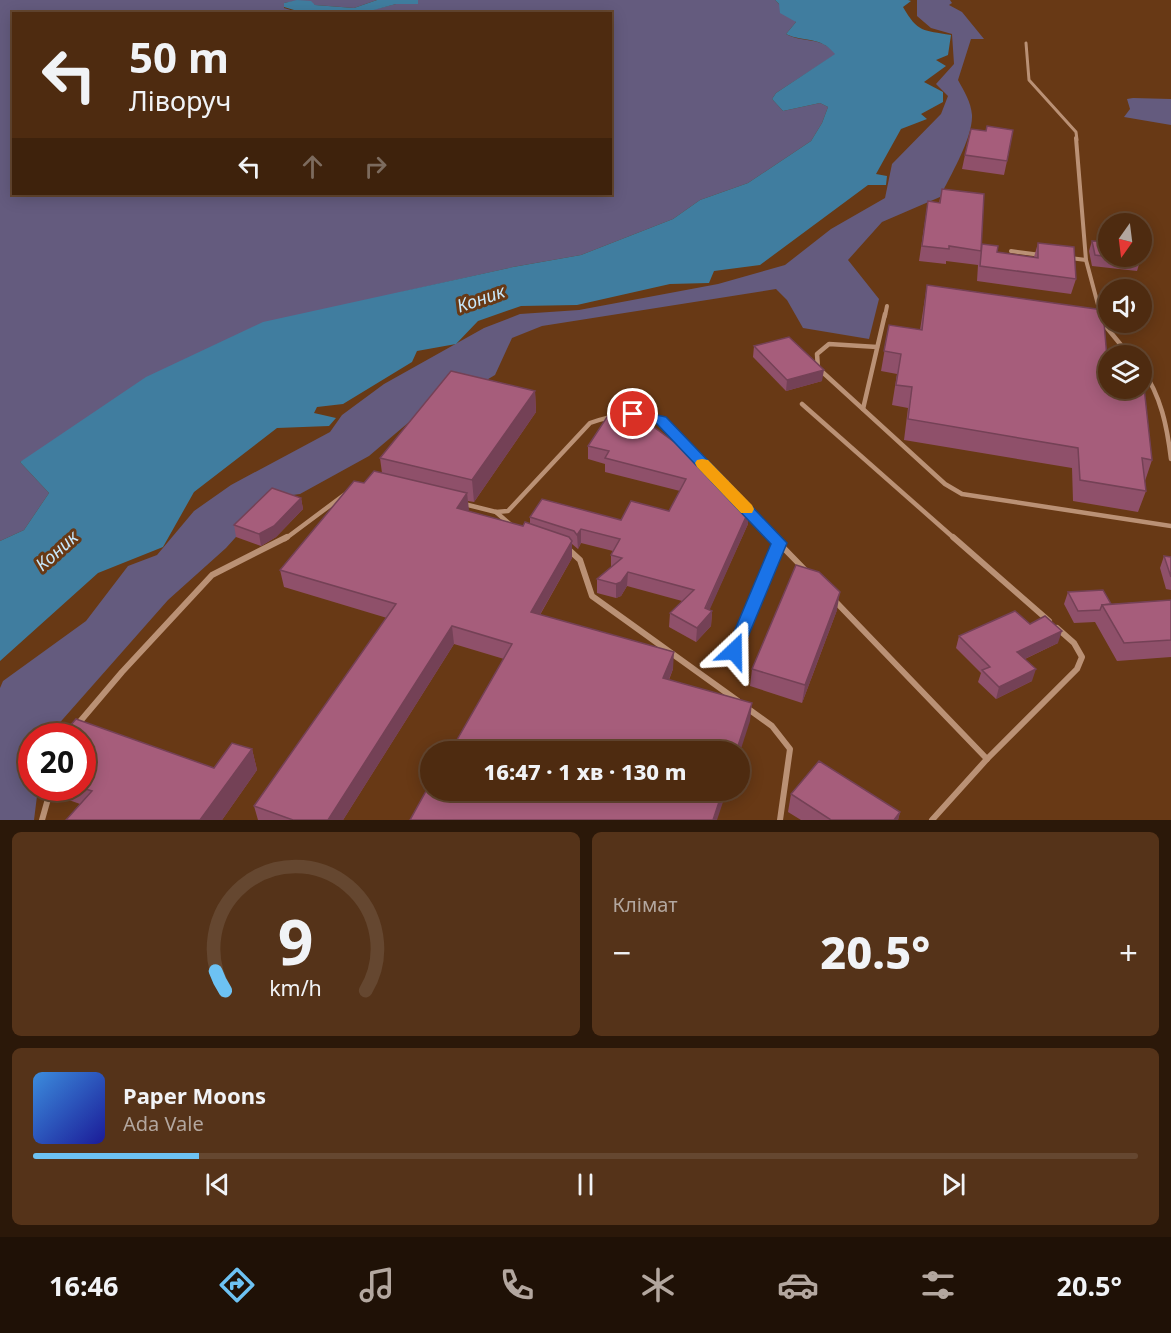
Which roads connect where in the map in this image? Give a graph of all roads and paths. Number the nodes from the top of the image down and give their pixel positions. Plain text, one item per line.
1 (1026, 43) dead end
2 (1011, 251) dead end
3 (1043, 255) edge
4 (1065, 258) edge
5 (1086, 260) junction
6 (886, 306) dead end
7 (1121, 345) edge
8 (876, 347) junction
9 (1152, 381) edge
10 (802, 404) dead end
11 (863, 409) junction
12 (1171, 459) edge
13 (708, 469) edge
14 (353, 488) edge
15 (452, 502) edge
16 (740, 502) edge
17 (496, 512) junction
18 (1171, 526) edge
19 (518, 531) edge
20 (779, 543) junction
21 (561, 546) edge
22 (812, 577) edge
23 (829, 595) edge
24 (734, 651) dead end
25 (79, 723) edge
26 (987, 759) junction
27 (47, 801) edge
28 (42, 820) edge
29 (780, 820) edge
30 (932, 820) edge

1 - 5 lane
2 - 3 lane
4 - 5 lane
5 - 7 lane
6 - 8 lane
8 - 11 lane
8 - 11 lane
9 - 12 lane
10 - 26 lane
11 - 18 lane
13 - 17 lane
14 - 25 lane
15 - 17 lane
16 - 20 lane
17 - 19 lane
20 - 22 lane
20 - 24 lane
21 - 29 lane
23 - 26 lane
26 - 30 lane
27 - 28 lane

